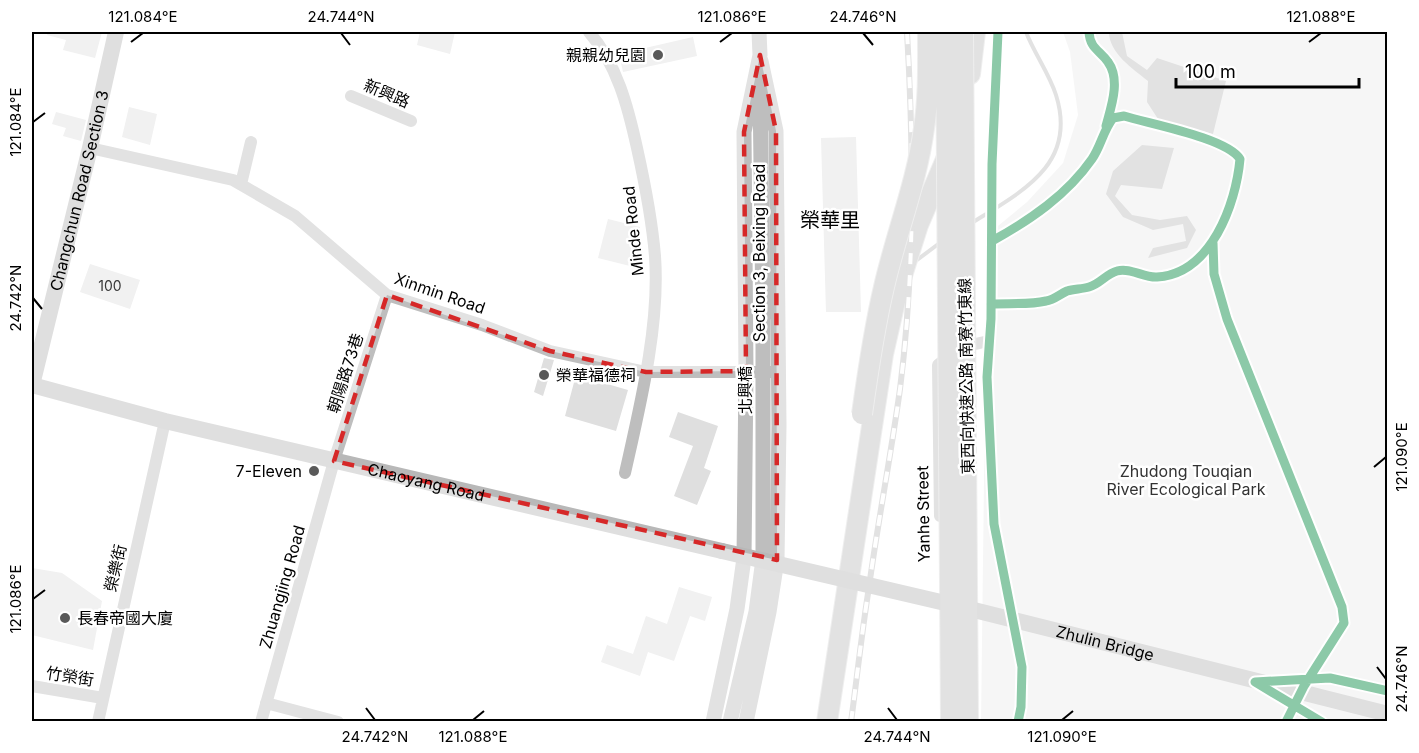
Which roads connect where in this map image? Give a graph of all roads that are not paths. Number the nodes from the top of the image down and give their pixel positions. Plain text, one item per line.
1 (116, 32) edge
2 (589, 32) edge
3 (759, 32) edge
4 (928, 32) edge
5 (946, 32) edge
6 (963, 32) edge
7 (975, 32) edge
8 (759, 56) junction
9 (351, 96) dead end
10 (411, 121) dead end
11 (251, 142) dead end
12 (90, 148) junction
13 (241, 184) junction
14 (387, 294) junction
15 (989, 341) dead end
16 (746, 371) junction
17 (646, 372) junction
18 (778, 372) junction
19 (32, 386) edge
20 (165, 421) junction
21 (334, 461) junction
22 (625, 473) dead end
23 (770, 560) junction
24 (823, 574) joint
25 (836, 620) junction
26 (32, 686) edge
27 (103, 698) junction
28 (266, 703) junction
29 (1388, 714) edge
30 (98, 722) edge
31 (261, 722) edge
32 (338, 722) edge
33 (713, 722) edge
34 (730, 722) edge
35 (746, 722) edge
36 (817, 722) edge
37 (827, 722) edge
38 (943, 722) edge
39 (951, 722) edge
40 (968, 722) edge

1 - 12 main road, Changchun Road Section 3
2 - 17 street, Minde Road
3 - 8 street, Section 3, Beixing Road
4 - 25 highway, bridge
5 - 39 highway, 東西向快速公路 南寮竹東線, bridge
6 - 40 highway, 東西向快速公路 南寮竹東線, bridge
7 - 25 highway, bridge
8 - 16 street, Section 3, Beixing Road
8 - 18 street, Section 3, Beixing Road
8 - 23 street, 北興橋, bridge
9 - 10 street, 新興路
11 - 13 street
12 - 13 street, Xinmin Road
12 - 19 main road, Changchun Road Section 3
13 - 14 street, Xinmin Road
14 - 17 street, Xinmin Road
14 - 21 street, 朝陽路73巷
15 - 38 street, Yanhe Street
16 - 17 street, Xinmin Road
16 - 18 street, Xinmin Road
16 - 33 street, Section 3, Beixing Road
17 - 22 street, Minde Road
18 - 23 street, Section 3, Beixing Road
19 - 20 main road, Chaoyang Road
20 - 21 main road, Chaoyang Road
20 - 27 street, 榮樂街
21 - 23 main road, Chaoyang Road, bridge
21 - 28 street, Zhuangjing Road
23 - 24 main road, Chaoyang Road, bridge
23 - 34 street, 北興橋
23 - 35 street
24 - 29 main road, Zhulin Bridge, bridge
25 - 36 highway
25 - 37 highway
26 - 27 street, 竹榮街
27 - 30 street, 榮樂街
28 - 31 street, Zhuangjing Road
28 - 32 street

